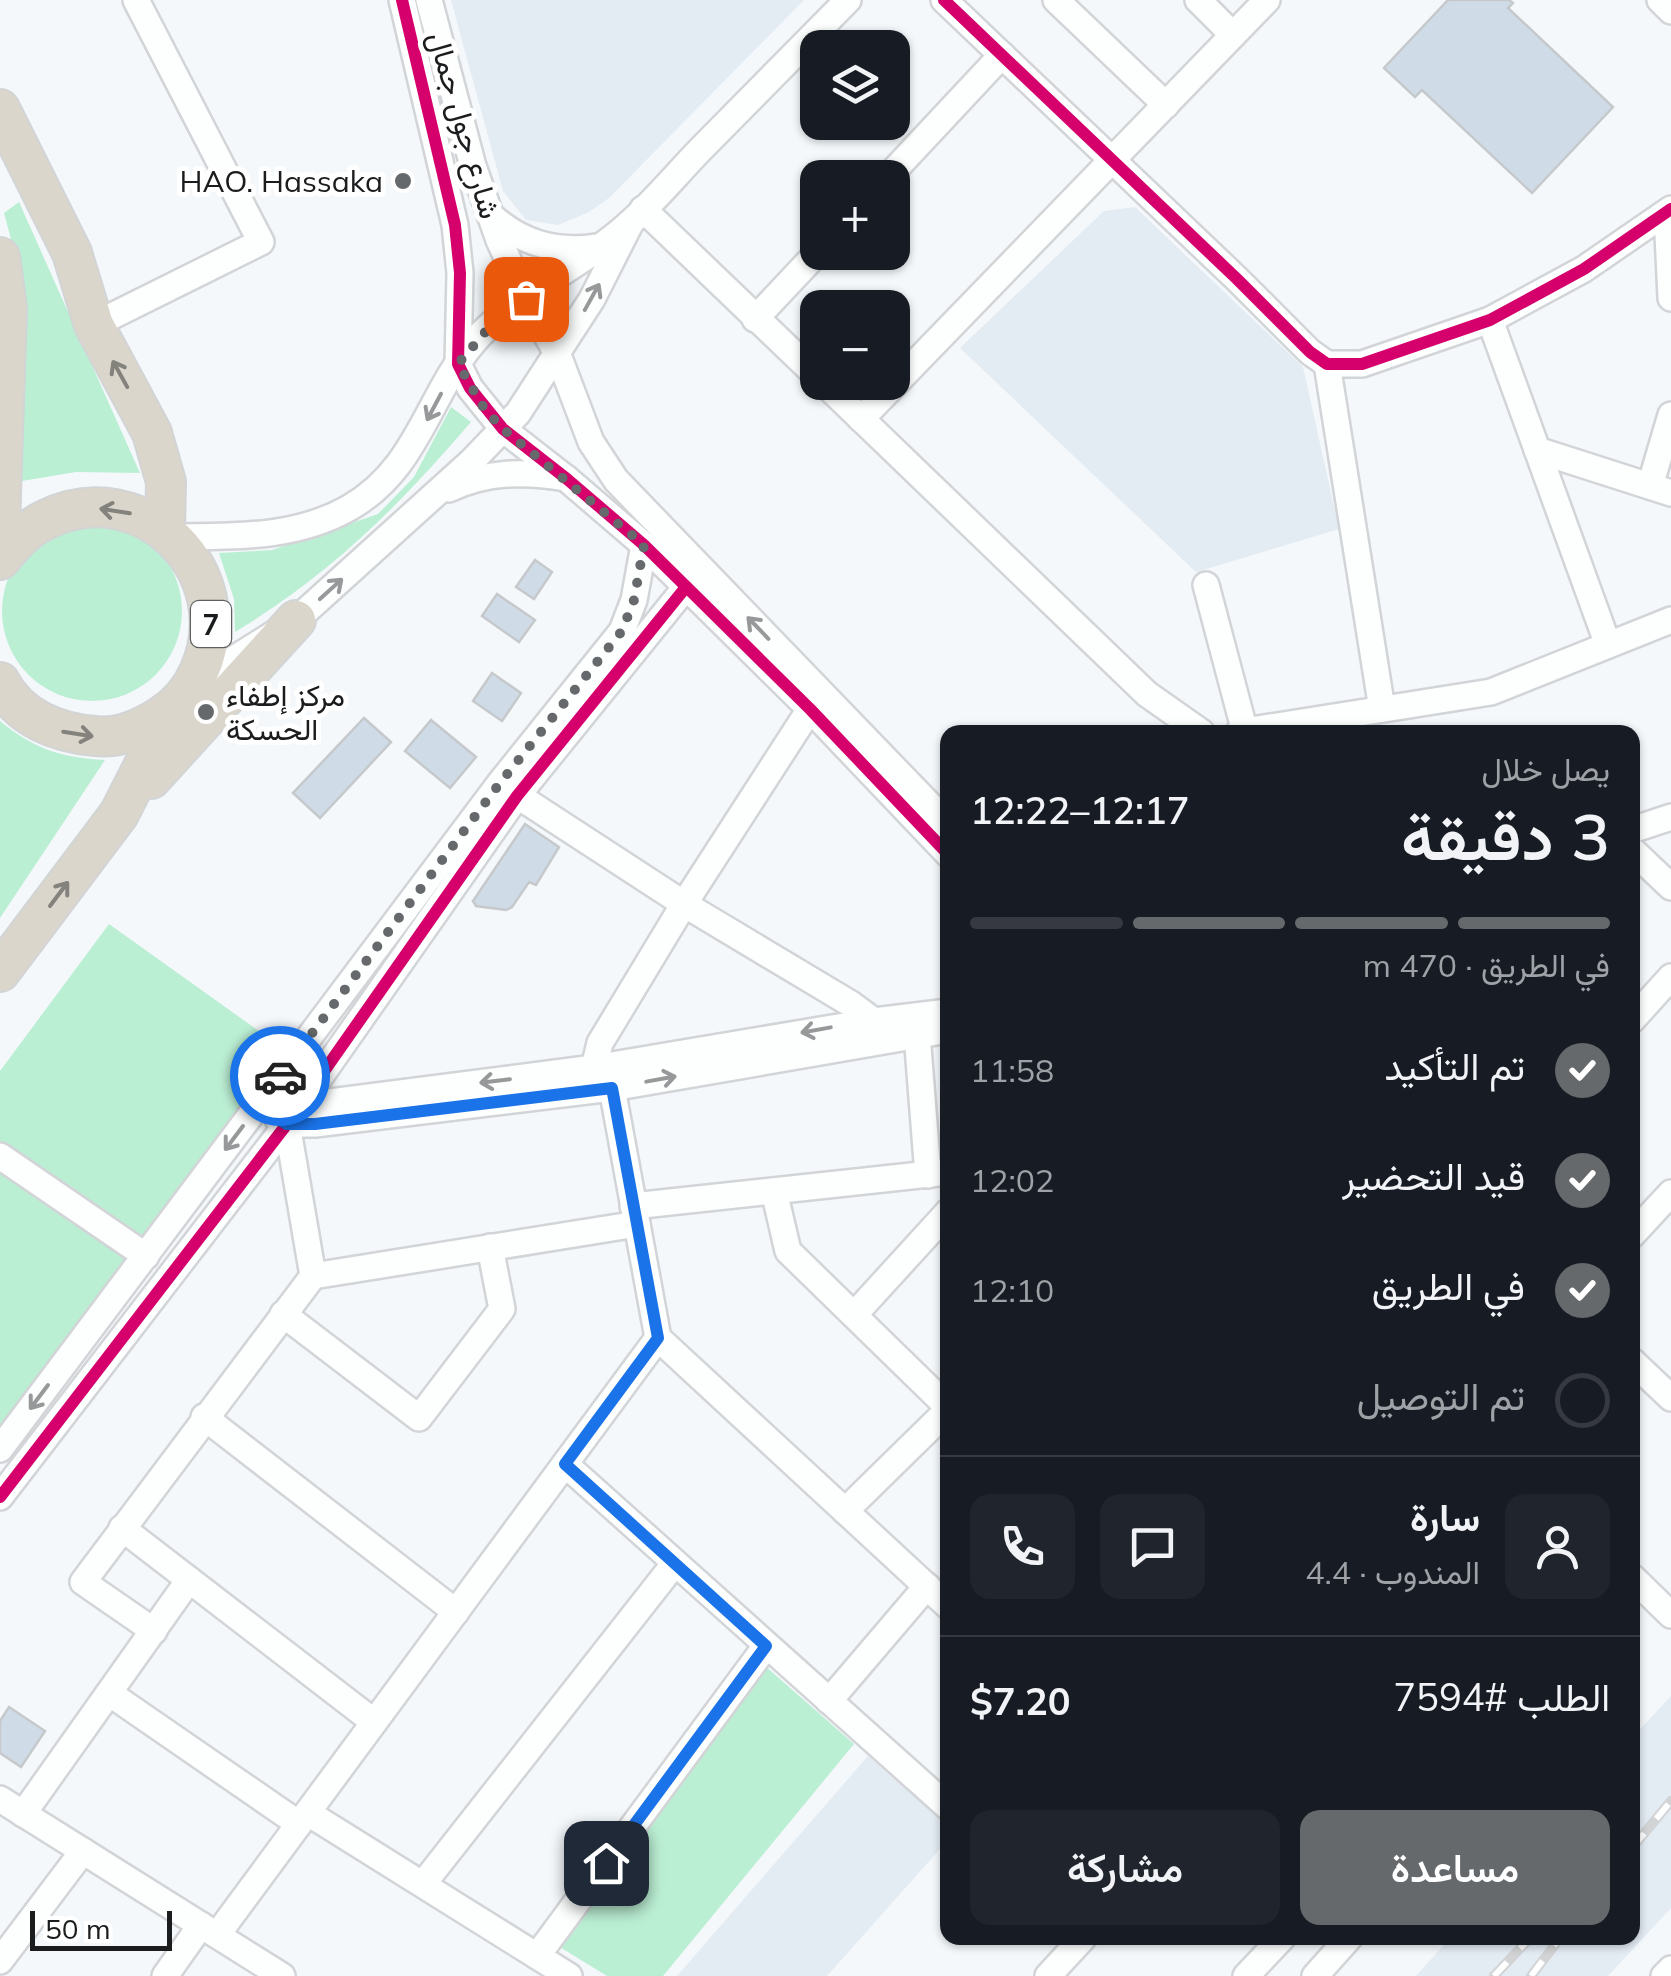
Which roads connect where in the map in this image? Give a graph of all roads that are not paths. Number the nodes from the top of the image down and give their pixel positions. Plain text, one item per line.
1 (136, 0) edge
2 (402, 0) edge
3 (429, 0) edge
4 (848, 0) edge
5 (944, 0) edge
6 (1056, 0) edge
7 (1198, 0) edge
8 (1267, 0) edge
9 (1660, 0) edge
10 (1671, 11) edge
11 (1234, 35) junction
12 (1002, 55) junction
13 (1166, 105) junction
14 (0, 109) edge
15 (904, 160) edge
16 (1110, 160) junction
17 (1669, 211) edge
18 (490, 215) junction
19 (637, 216) junction
20 (596, 247) junction
21 (0, 257) edge
22 (801, 270) edge
23 (1671, 298) edge
24 (526, 299) junction
25 (755, 319) junction
26 (1490, 320) junction
27 (94, 326) junction
28 (558, 355) junction
29 (800, 361) edge
30 (458, 364) junction
31 (1327, 364) junction
32 (841, 400) edge
33 (1671, 414) edge
34 (861, 419) junction
35 (503, 429) junction
36 (1537, 450) junction
37 (568, 478) junction
38 (1660, 489) edge
39 (435, 495) junction
40 (0, 526) edge
41 (169, 534) junction
42 (644, 545) junction
43 (0, 560) edge
44 (1206, 585) dead end
45 (686, 587) junction
46 (296, 620) junction
47 (1671, 620) edge
48 (1608, 645) junction
49 (0, 682) edge
50 (183, 697) junction
51 (810, 708) junction
52 (1382, 710) junction
53 (1191, 725) edge
54 (1240, 725) edge
55 (1287, 725) edge
56 (508, 790) junction
57 (119, 814) junction
58 (940, 816) edge
59 (1671, 817) edge
60 (1640, 827) edge
61 (940, 846) edge
62 (1640, 858) edge
63 (1671, 887) edge
64 (684, 904) junction
65 (0, 972) edge
66 (1669, 984) edge
67 (1640, 1012) edge
68 (940, 1013) edge
69 (874, 1020) junction
70 (940, 1031) edge
71 (917, 1034) junction
72 (594, 1068) junction
73 (612, 1088) junction
74 (264, 1097) junction
75 (293, 1115) junction
76 (0, 1156) edge
77 (938, 1174) edge
78 (774, 1191) junction
79 (1670, 1194) edge
80 (635, 1215) junction
81 (940, 1221) edge
82 (1640, 1226) edge
83 (490, 1248) junction
84 (146, 1256) junction
85 (313, 1276) junction
86 (283, 1314) junction
87 (854, 1315) junction
88 (658, 1338) junction
89 (1640, 1369) edge
90 (1671, 1398) edge
91 (940, 1400) edge
92 (204, 1416) junction
93 (940, 1416) edge
94 (0, 1448) edge
95 (565, 1464) junction
96 (0, 1497) edge
97 (845, 1511) junction
98 (122, 1528) junction
99 (675, 1563) junction
100 (1640, 1564) edge
101 (190, 1580) junction
102 (1640, 1585) edge
103 (927, 1586) junction
104 (1671, 1594) edge
105 (940, 1598) edge
106 (456, 1612) junction
107 (1671, 1615) edge
108 (154, 1630) junction
109 (766, 1646) junction
110 (110, 1693) junction
111 (828, 1701) junction
112 (374, 1722) junction
113 (0, 1800) edge
114 (940, 1800) edge
115 (23, 1814) junction
116 (303, 1818) junction
117 (83, 1851) junction
118 (423, 1884) junction
119 (209, 1930) junction
120 (1077, 1945) edge
121 (1275, 1945) edge
122 (1343, 1945) edge
123 (537, 1956) junction
124 (0, 1961) edge
125 (1671, 1969) edge
126 (566, 1975) edge
127 (165, 1976) edge
128 (282, 1976) edge
129 (1048, 1976) edge
130 (1246, 1976) edge
131 (1315, 1976) edge
132 (1664, 1976) edge

1 - 27 street
2 - 30 street
3 - 18 street, شارع جول جمال
4 - 19 street
5 - 12 street
6 - 13 street
7 - 11 street
8 - 11 street
9 - 10 street
11 - 13 street
12 - 15 street
12 - 16 street
13 - 16 street
14 - 27 highway
16 - 31 street
16 - 34 street
17 - 23 street
17 - 26 street
18 - 20 street
18 - 24 street, شارع جول جمال
19 - 20 street
19 - 25 street
28 -> 19 street
20 - 24 street
21 - 40 highway
22 - 25 street
24 - 28 street, شارع جول جمال
24 - 30 street
25 - 29 street
26 - 31 street
26 - 36 street
41 -> 27 highway
28 - 35 street
58 -> 28 street, شارع جول جمال
30 - 35 street
30 -> 41 street
31 - 52 street
32 - 34 street
33 - 38 street
34 - 53 street
35 - 37 street
35 - 39 street
36 - 38 street
36 - 48 street
37 - 39 street
37 - 42 street
46 -> 39 street
41 -> 43 highway
41 - 50 highway, 7
42 - 45 street
42 - 56 street
44 - 54 street
45 - 51 street
45 - 56 street
46 - 50 street
46 - 57 highway
47 - 48 street
48 - 52 street
49 -> 50 highway
50 - 57 highway, 7
51 - 61 street
51 - 64 street
52 - 55 street
56 - 64 street
56 - 74 street
56 - 75 street
65 -> 57 highway, 7
59 - 60 street
62 - 63 street
64 - 69 street
64 - 72 street
66 - 67 street
68 - 69 street
69 -> 72 street
70 - 71 street
73 -> 71 street
71 - 77 street
72 -> 75 street
73 - 75 street
73 - 80 street
74 - 75 street
74 -> 84 street
75 - 85 street
75 - 96 street
76 - 84 street
77 - 78 street
78 - 80 street
78 - 87 street
79 - 82 street
80 - 83 street
80 - 88 street
81 - 87 street
83 - 85 street
83 - 86 street
84 -> 94 street
85 - 86 street
86 - 92 street
87 - 91 street
88 - 95 street
88 - 97 street
89 - 90 street
92 - 98 street
92 - 106 street
93 - 97 street
95 - 99 street
95 - 106 street
97 - 103 street
98 - 101 street
98 - 108 street
99 - 109 street
99 - 118 street
100 - 104 street
101 - 108 street
101 - 112 street
102 - 107 street
103 - 105 street
103 - 111 street
106 - 112 street
108 - 110 street
109 - 111 street
109 - 123 street
110 - 115 street
110 - 116 street
111 - 114 street
112 - 116 street
113 - 115 street
115 - 117 street
116 - 118 street
116 - 119 street
117 - 119 street
117 - 124 street
118 - 123 street
119 - 127 street
119 - 128 street
120 - 129 street
121 - 130 street
122 - 131 street
123 - 126 street
125 - 132 street

